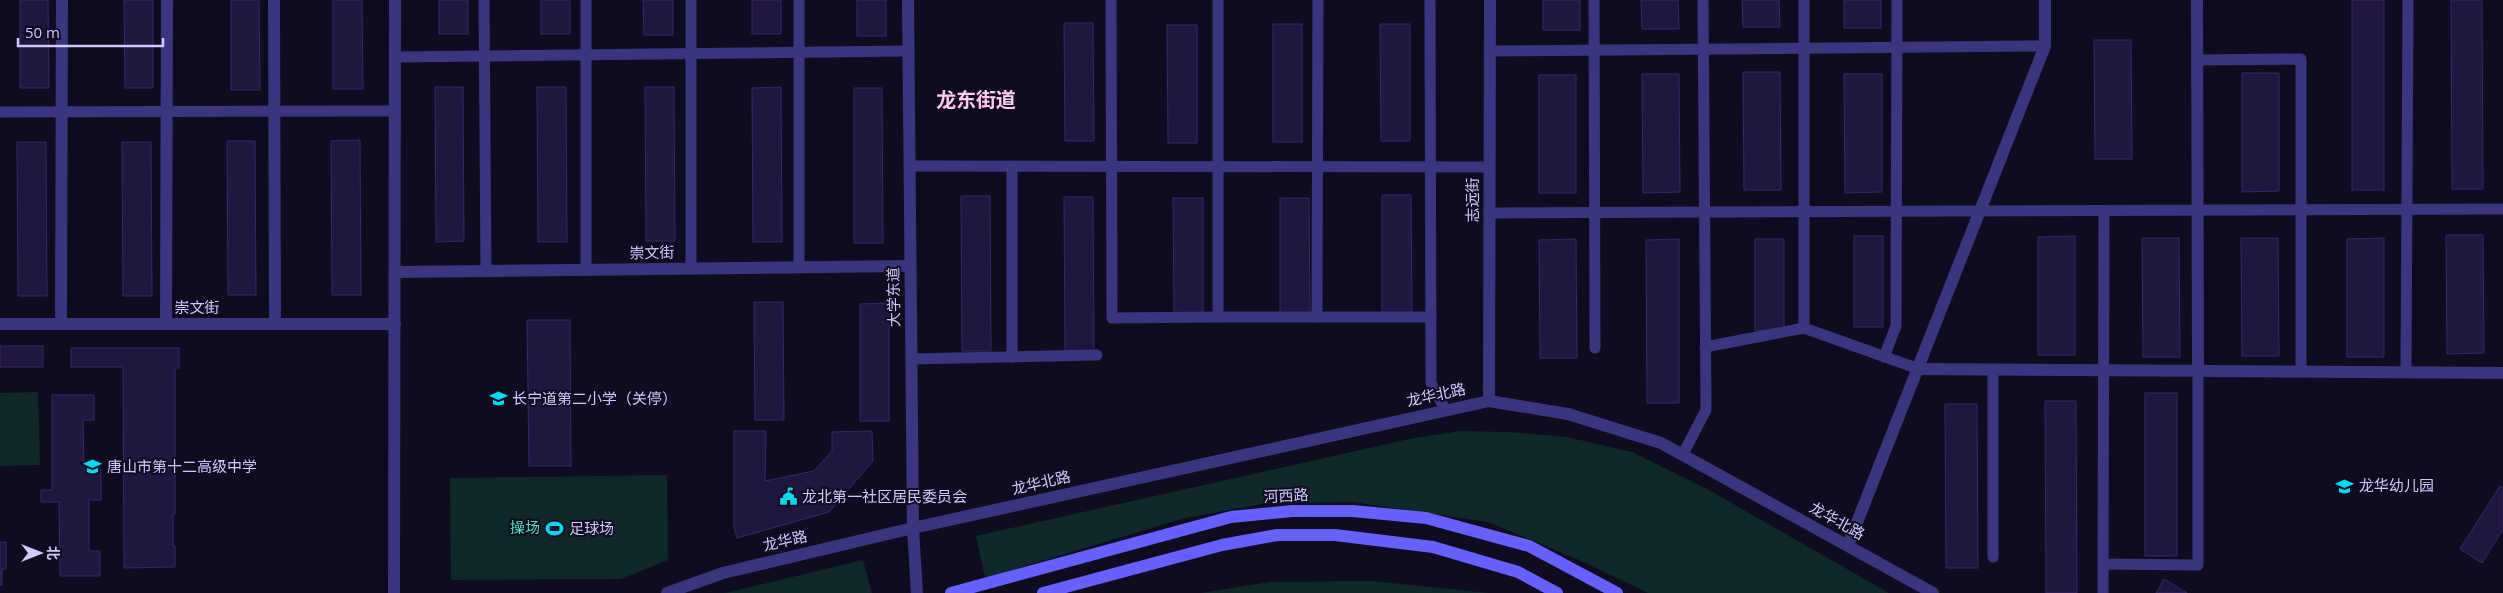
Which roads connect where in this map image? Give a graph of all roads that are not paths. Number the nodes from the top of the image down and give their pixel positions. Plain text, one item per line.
1 (62, 0) edge
2 (167, 0) edge
3 (274, 0) edge
4 (395, 0) edge
5 (484, 0) edge
6 (586, 0) edge
7 (691, 0) edge
8 (799, 0) edge
9 (908, 0) edge
10 (1111, 0) edge
11 (1218, 0) edge
12 (1318, 0) edge
13 (1430, 0) edge
14 (1490, 0) edge
15 (1594, 0) edge
16 (1703, 0) edge
17 (1804, 0) edge
18 (1897, 0) edge
19 (2045, 0) edge
20 (2197, 0) edge
21 (2408, 0) edge
22 (2045, 46) junction
23 (1804, 48) junction
24 (1897, 48) junction
25 (1703, 49) junction
26 (1595, 50) junction
27 (909, 51) junction
28 (1490, 51) junction
29 (799, 52) junction
30 (691, 53) junction
31 (586, 55) junction
32 (484, 56) junction
33 (395, 57) junction
34 (2197, 60) junction
35 (395, 111) junction
36 (0, 112) edge
37 (63, 112) junction
38 (167, 112) junction
39 (274, 112) junction
40 (909, 166) junction
41 (1012, 166) junction
42 (1112, 166) junction
43 (1218, 166) junction
44 (1318, 166) junction
45 (1489, 166) junction
46 (2503, 209) edge
47 (2104, 210) junction
48 (2197, 210) junction
49 (2301, 210) junction
50 (2407, 210) junction
51 (1896, 211) junction
52 (1981, 211) junction
53 (1595, 212) junction
54 (1704, 212) junction
55 (1803, 212) junction
56 (1489, 213) junction
57 (910, 266) junction
58 (799, 267) junction
59 (691, 269) junction
60 (586, 270) junction
61 (486, 271) junction
62 (395, 272) junction
63 (1218, 317) junction
64 (1317, 317) junction
65 (1431, 317) junction
66 (0, 324) edge
67 (61, 324) junction
68 (166, 324) junction
69 (275, 324) junction
70 (395, 324) junction
71 (1804, 328) junction
72 (1705, 347) junction
73 (1595, 348) dead end
74 (1097, 356) dead end
75 (1012, 357) junction
76 (1884, 357) junction
77 (911, 359) junction
78 (1919, 369) junction
79 (1993, 369) junction
80 (2104, 370) junction
81 (2198, 371) junction
82 (2301, 371) junction
83 (2406, 372) junction
84 (2503, 373) edge
85 (1489, 401) junction
86 (1445, 409) junction
87 (1683, 454) junction
88 (913, 528) junction
89 (1848, 545) junction
90 (1993, 557) dead end
91 (2103, 564) junction
92 (394, 593) edge
93 (667, 593) edge
94 (917, 593) edge
95 (951, 593) edge
96 (1043, 593) edge
97 (1557, 593) edge
98 (1617, 593) edge
99 (1933, 593) edge
100 (2103, 593) edge

1 - 37 street
2 - 38 street
3 - 39 street
4 - 33 street
5 - 32 lane
6 - 31 lane
7 - 30 lane
8 - 29 lane
9 - 27 street, 大学东道
10 - 42 lane
11 - 43 lane
12 - 44 lane
13 - 65 lane
14 - 28 street, 志远街
15 - 26 lane
16 - 25 lane
17 - 23 lane
18 - 24 lane
19 - 22 street
20 - 34 street
21 - 50 lane
22 - 24 lane
22 - 52 street
23 - 24 lane
23 - 25 lane
23 - 55 lane
24 - 51 lane
25 - 26 lane
25 - 54 lane
26 - 28 lane
26 - 53 lane
27 - 29 lane
27 - 40 street, 大学东道
28 - 45 street, 志远街
29 - 30 lane
29 - 58 lane
30 - 31 lane
30 - 59 lane
31 - 32 lane
31 - 60 lane
32 - 33 lane
32 - 61 lane
33 - 35 street
34 - 48 street
34 - 49 lane
35 - 39 lane
35 - 62 street
36 - 37 lane
37 - 38 lane
37 - 67 street
38 - 39 lane
38 - 68 street
39 - 69 street
40 - 41 lane
40 - 57 street, 大学东道
41 - 42 lane
41 - 75 lane
42 - 43 lane
42 - 63 lane
43 - 44 lane
43 - 63 lane
44 - 45 lane
44 - 64 lane
45 - 56 street, 志远街
46 - 50 lane
47 - 48 lane
47 - 52 lane
47 - 80 lane
48 - 49 lane
48 - 81 street
49 - 50 lane
49 - 82 lane
50 - 83 lane
51 - 52 lane
51 - 55 lane
51 - 76 lane
52 - 78 street
53 - 54 lane
53 - 56 lane
53 - 73 lane
54 - 55 lane
54 - 72 lane
55 - 71 lane
56 - 85 street, 志远街
57 - 58 street, 崇文街
57 - 77 street, 大学东道
58 - 59 street, 崇文街
59 - 60 street, 崇文街
60 - 61 street, 崇文街
61 - 62 street, 崇文街
62 - 70 street
63 - 64 lane
64 - 65 lane
65 - 86 lane
66 - 67 street, 崇文街
67 - 68 street, 崇文街
68 - 69 street, 崇文街
69 - 70 street, 崇文街
70 - 92 street
71 - 72 lane
71 - 76 lane
72 - 87 lane
74 - 75 lane
75 - 77 lane
76 - 78 lane
77 - 88 street, 大学东道
78 - 79 street
78 - 89 street
79 - 80 street
79 - 90 lane
80 - 81 street
80 - 91 lane
81 - 82 street
81 - 91 lane
82 - 83 street
83 - 84 street
85 - 86 street, 龙华北路
85 - 87 street, 龙华北路
86 - 88 street, 龙华北路
87 - 89 street, 龙华北路
88 - 93 street, 龙华路
88 - 94 street, 大学东道
89 - 99 street, 龙华北路
91 - 100 lane
95 - 98 main road, 河西路
96 - 97 main road

